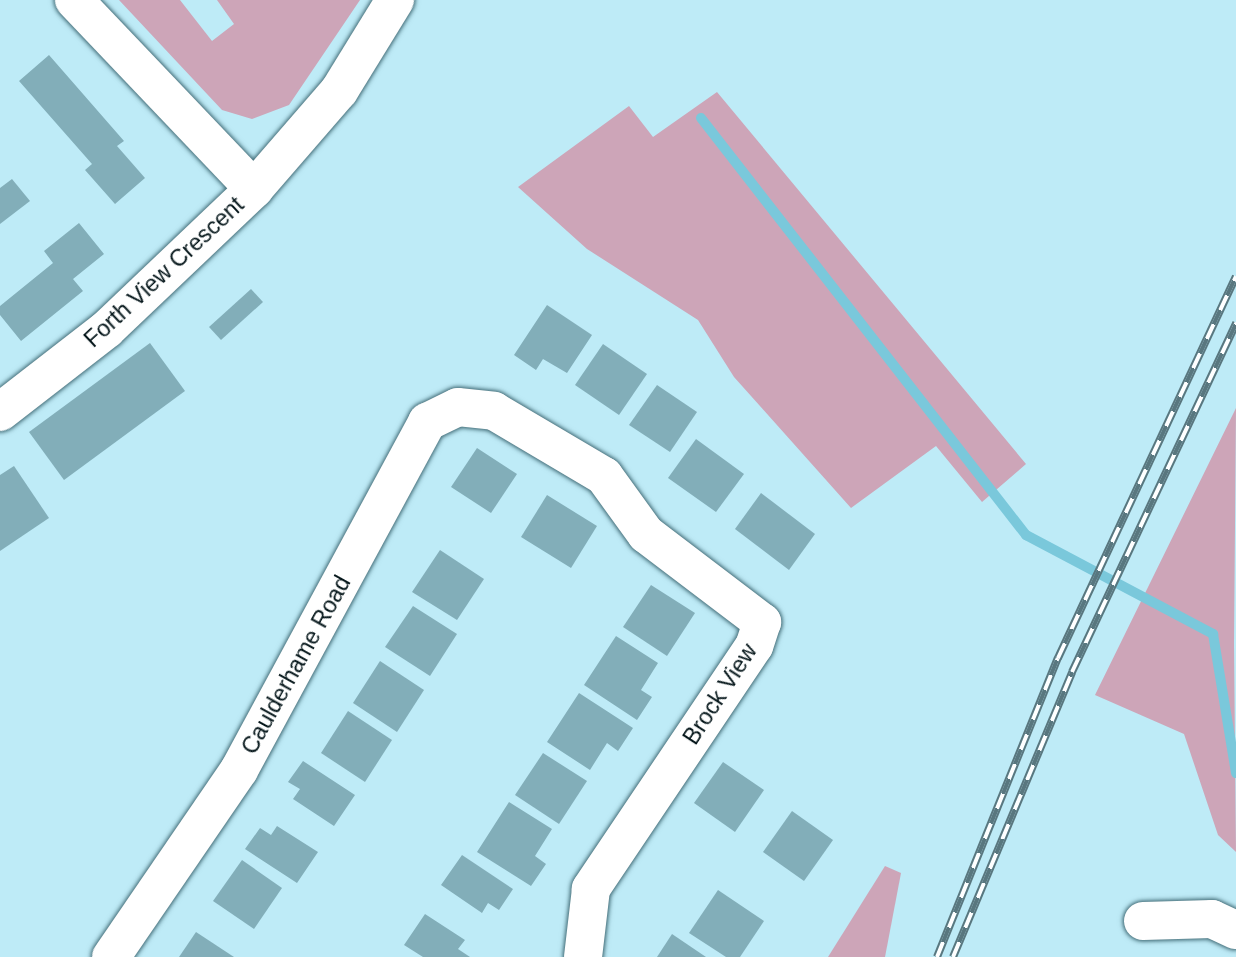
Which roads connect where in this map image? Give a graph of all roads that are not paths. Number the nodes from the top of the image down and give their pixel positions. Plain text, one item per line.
1 (74, 0) edge
2 (395, 0) edge
3 (254, 189) junction
4 (495, 411) joint
5 (0, 412) edge
6 (1143, 921) dead end
7 (1236, 930) edge
8 (111, 957) edge
9 (583, 957) edge

1 - 3 street, Forth View Crescent
2 - 3 street
3 - 5 street, Forth View Crescent
4 - 8 street, Caulderhame Road
4 - 9 street, Brock View
6 - 7 street

